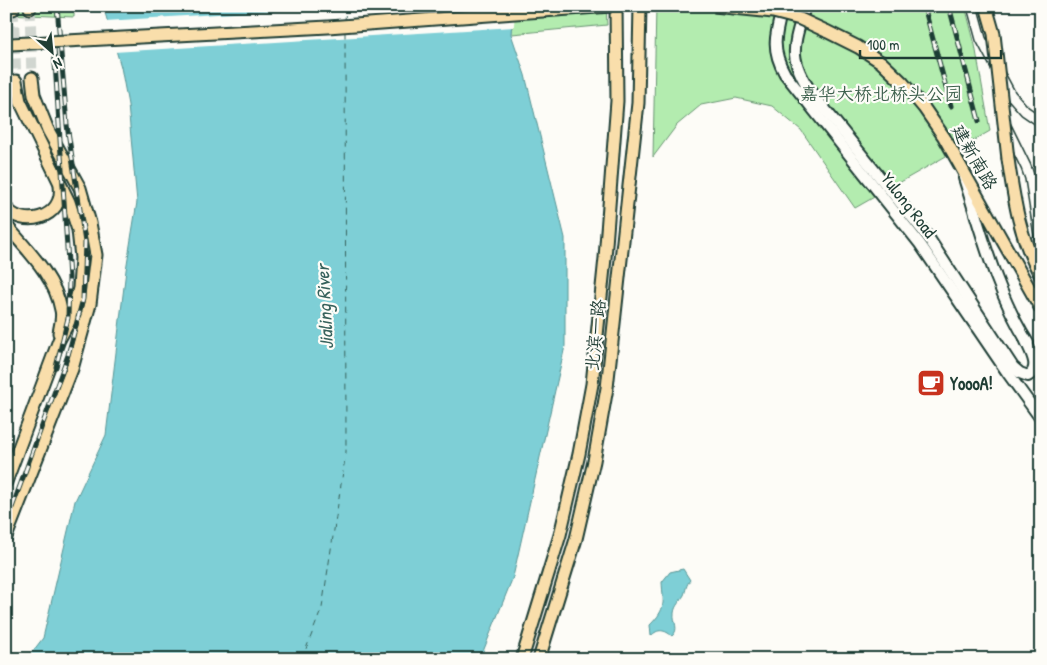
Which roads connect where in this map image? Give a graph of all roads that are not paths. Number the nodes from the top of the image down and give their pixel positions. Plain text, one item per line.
1 (611, 6) edge
2 (616, 6) edge
3 (640, 6) edge
4 (714, 6) edge
5 (783, 6) edge
6 (805, 6) edge
7 (972, 6) edge
8 (986, 6) edge
9 (7, 44) edge
10 (32, 78) tunnel mouth
11 (16, 81) tunnel mouth
12 (1002, 119) junction
13 (1041, 122) edge
14 (960, 168) junction
15 (59, 180) junction
16 (1033, 194) junction
17 (1041, 201) edge
18 (6, 207) edge
19 (6, 225) edge
20 (1041, 247) edge
21 (1041, 276) edge
22 (1041, 309) edge
23 (1025, 338) junction
24 (59, 340) junction
25 (1041, 363) edge
26 (1041, 419) edge
27 (6, 482) edge
28 (6, 537) edge
29 (522, 659) edge
30 (539, 659) edge

1 - 9 main road, bridge
2 - 29 main road, 北滨一路
3 - 30 main road, 北滨一路
4 - 14 main road, 建新南路, bridge
5 - 26 main road, Yulong Road
6 - 23 main road, Yulong Road
7 - 13 street
8 - 12 main road, 建新南路, bridge
10 - 28 main road
11 - 15 main road
12 - 16 street, bridge
12 - 21 main road, 建新南路, bridge
14 - 22 main road, 建新南路
14 - 23 main road
15 - 18 main road
15 - 24 main road
16 - 17 street
16 - 20 street
19 - 24 main road
23 - 25 main road
24 - 27 main road

